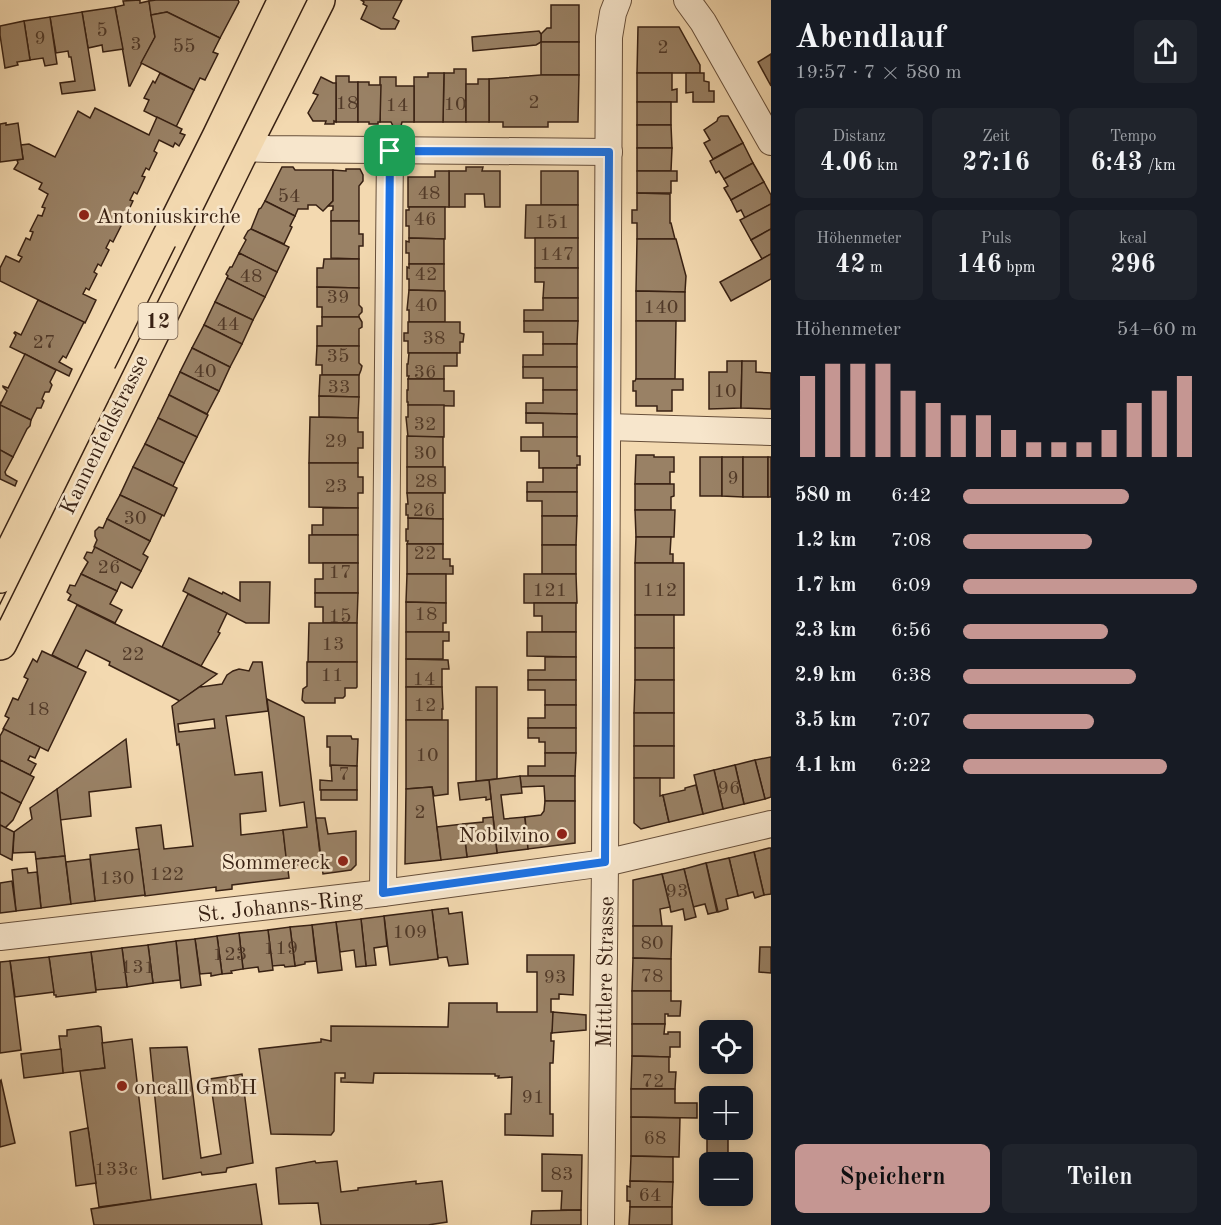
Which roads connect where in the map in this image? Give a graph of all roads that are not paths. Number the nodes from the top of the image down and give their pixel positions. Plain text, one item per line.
1 (285, 0) edge
2 (318, 0) edge
3 (618, 0) edge
4 (687, 0) edge
5 (231, 142) junction
6 (771, 142) edge
7 (390, 151) junction
8 (609, 152) junction
9 (608, 427) junction
10 (771, 432) edge
11 (0, 576) edge
12 (0, 643) edge
13 (771, 824) edge
14 (605, 862) junction
15 (383, 893) junction
16 (0, 937) edge
17 (600, 1225) edge

1 - 5 main road, Kannenfeldstrasse / 12
2 - 5 main road, Kannenfeldstrasse / 12
3 - 8 street, Mittlere Strasse
4 - 6 street
5 - 7 street
5 - 11 main road, Kannenfeldstrasse / 12
5 - 12 main road, Kannenfeldstrasse / 12
7 - 8 street
7 - 15 street
8 - 9 street, Mittlere Strasse
9 - 10 street
9 - 14 street, Mittlere Strasse
13 - 14 street, St. Johanns-Ring
14 - 15 street, St. Johanns-Ring
14 - 17 street, Mittlere Strasse
15 - 16 street, St. Johanns-Ring

